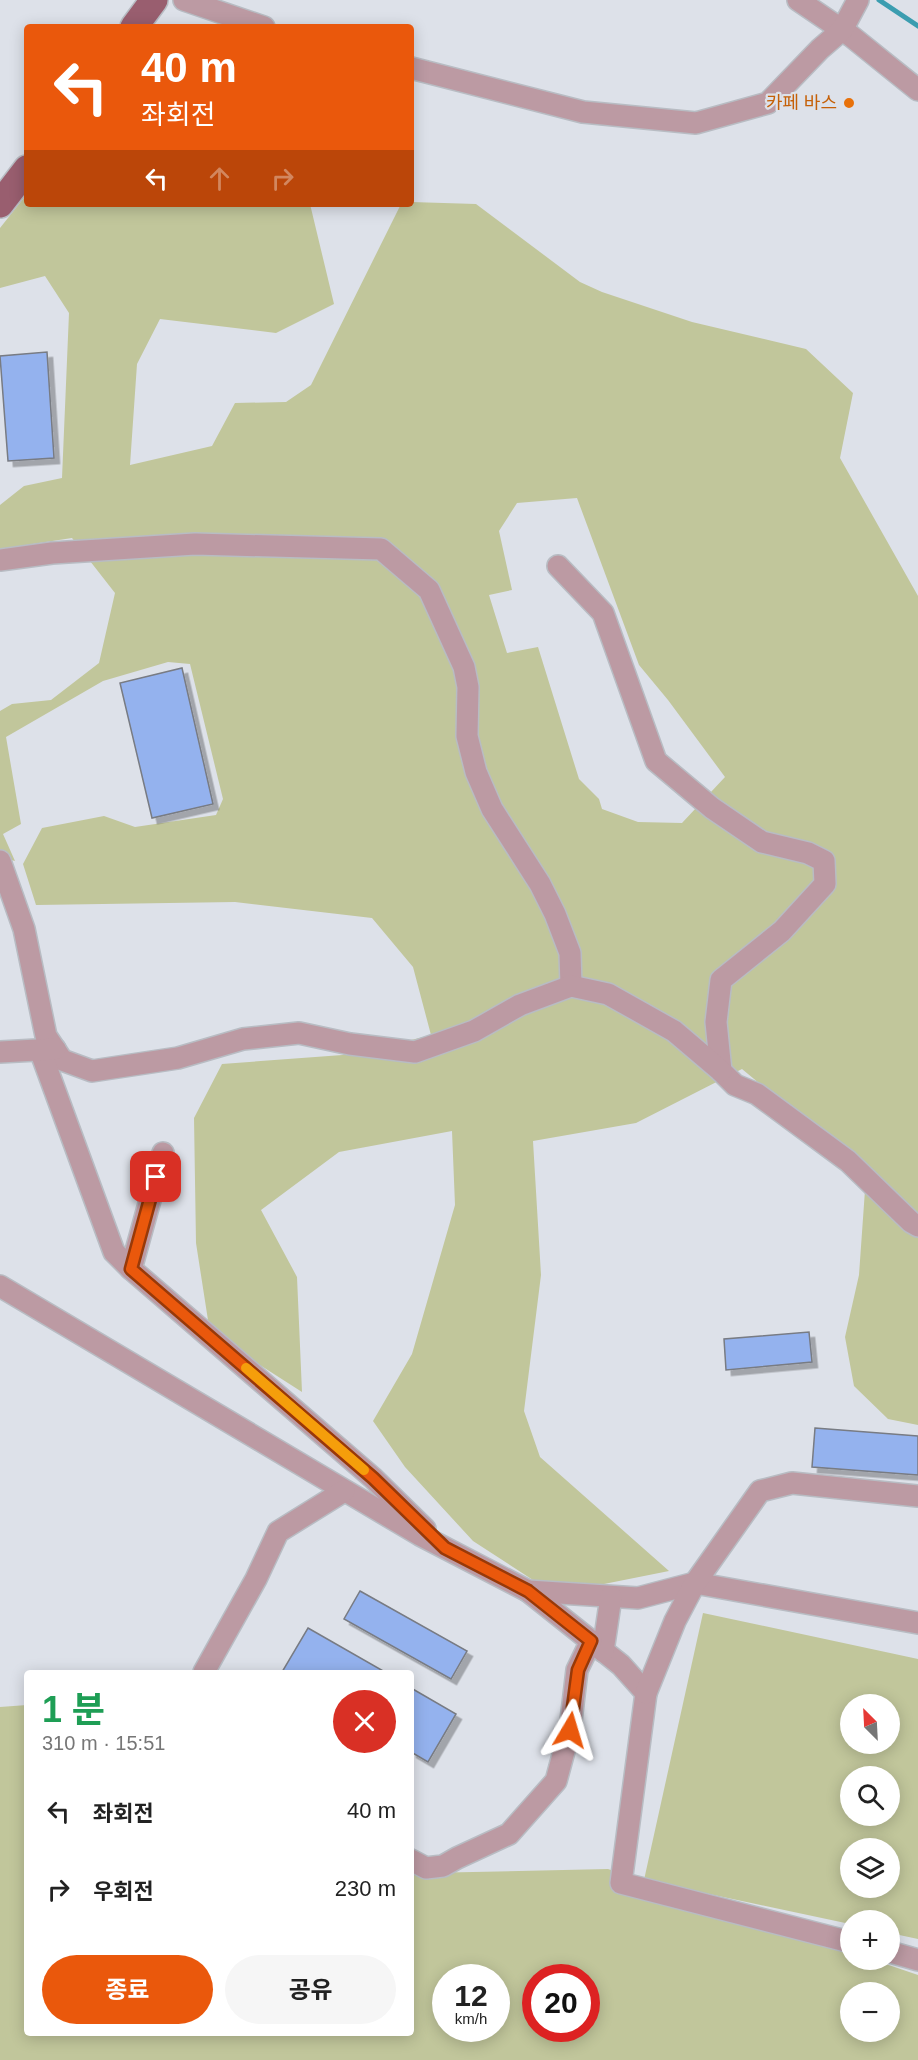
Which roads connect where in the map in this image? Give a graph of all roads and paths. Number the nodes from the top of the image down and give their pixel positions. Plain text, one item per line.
1 (154, 0) edge
2 (184, 0) edge
3 (798, 0) edge
4 (850, 15) edge
5 (136, 24) edge
6 (255, 24) edge
7 (414, 69) edge
8 (918, 90) edge
9 (24, 173) edge
10 (0, 204) edge
11 (0, 560) edge
12 (558, 566) dead end
13 (0, 861) edge
14 (572, 986) junction
15 (48, 1050) junction
16 (0, 1052) edge
17 (721, 1071) junction
18 (163, 1154) dead end
19 (918, 1226) edge
20 (131, 1269) junction
21 (0, 1286) edge
22 (344, 1491) junction
23 (918, 1496) edge
24 (445, 1548) junction
25 (694, 1583) junction
26 (528, 1591) junction
27 (611, 1597) junction
28 (642, 1598) junction
29 (675, 1621) junction
30 (918, 1623) edge
31 (597, 1646) junction
32 (205, 1670) edge
33 (646, 1694) junction
34 (414, 1862) edge
35 (840, 1939) edge
36 (900, 1955) edge
37 (918, 1960) edge

1 - 5 main road
2 - 6 street
3 - 4 street
4 - 7 street
4 - 8 street
9 - 10 main road
11 - 14 street
12 - 17 street
13 - 15 street
14 - 15 street
14 - 17 street
15 - 16 street
15 - 20 street
17 - 19 street
18 - 20 street
20 - 24 street
21 - 22 street
22 - 24 street
22 - 32 street
23 - 25 street
24 - 26 street
25 - 28 street
25 - 29 street
25 - 30 street
26 - 27 street
26 - 31 street
27 - 28 street
27 - 31 street
28 - 29 street
29 - 33 street
31 - 33 street
31 - 34 street
33 - 35 street
36 - 37 street

